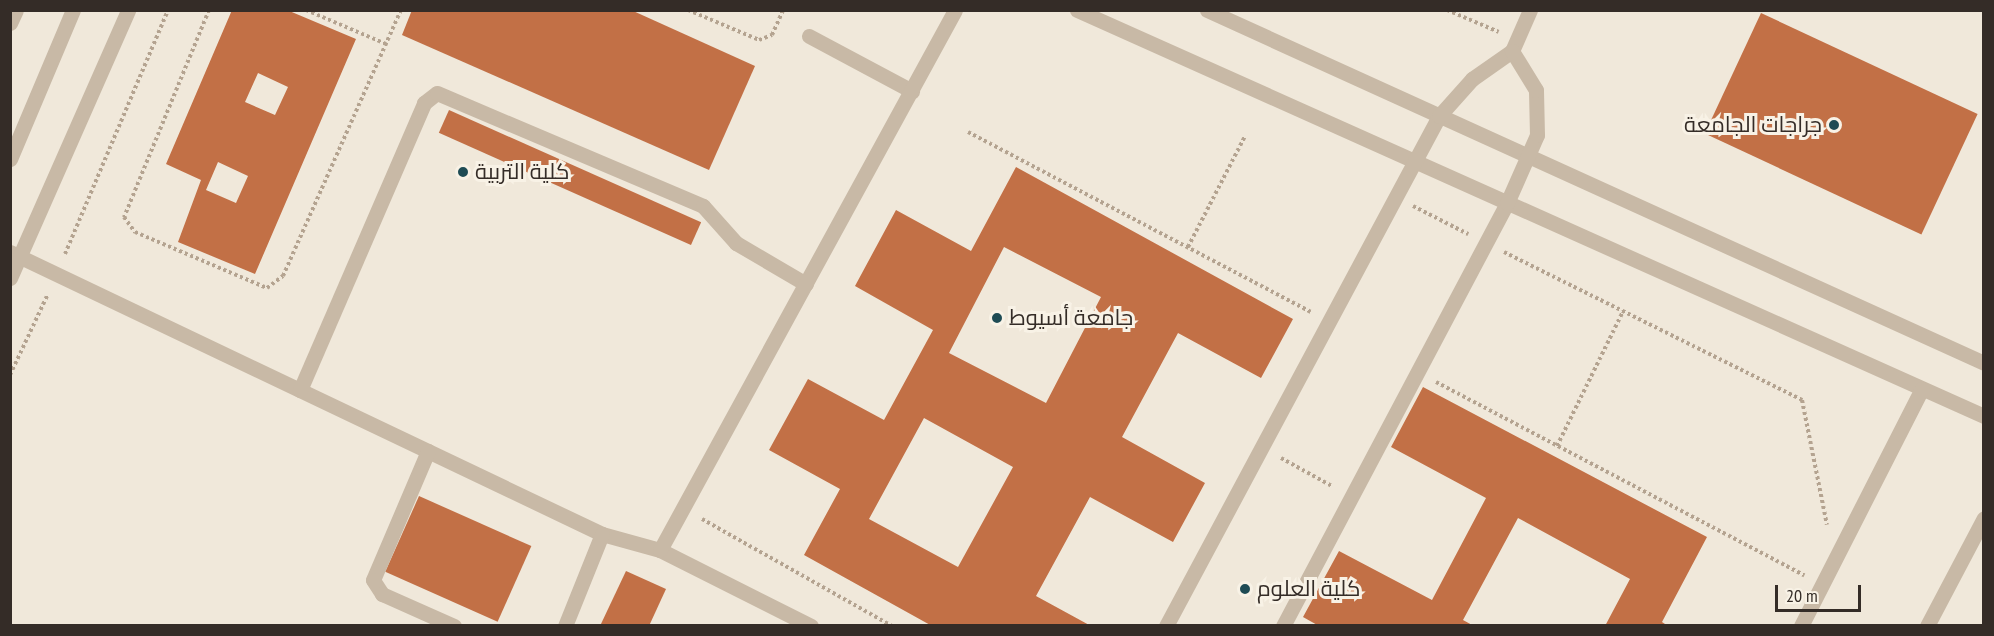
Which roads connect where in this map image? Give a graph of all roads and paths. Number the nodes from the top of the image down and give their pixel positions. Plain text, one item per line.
1 (16, 10) edge
2 (73, 10) edge
3 (128, 10) edge
4 (168, 10) edge
5 (209, 10) edge
6 (306, 10) edge
7 (401, 10) edge
8 (688, 10) edge
9 (783, 10) edge
10 (955, 10) edge
11 (1077, 10) edge
12 (1207, 10) edge
13 (1447, 10) edge
14 (1530, 10) edge
15 (10, 23) edge
16 (809, 36) dead end
17 (386, 44) junction
18 (1514, 45) junction
19 (912, 90) junction
20 (1439, 116) junction
21 (968, 132) dead end
22 (1245, 136) dead end
23 (1528, 156) junction
24 (10, 159) edge
25 (1415, 162) junction
26 (1395, 198) junction
27 (1507, 203) junction
28 (1485, 243) junction
29 (1188, 247) junction
30 (15, 254) edge
31 (57, 274) junction
32 (10, 278) edge
33 (806, 284) junction
34 (1318, 302) dead end
35 (1623, 311) junction
36 (1312, 312) junction
37 (1306, 322) dead end
38 (1983, 363) edge
39 (1417, 372) junction
40 (10, 375) edge
41 (1922, 389) junction
42 (300, 390) junction
43 (1983, 416) edge
44 (1557, 446) junction
45 (1261, 447) junction
46 (428, 452) junction
47 (1352, 496) junction
48 (682, 508) junction
49 (1983, 518) edge
50 (602, 534) junction
51 (660, 550) junction
52 (1834, 561) junction
53 (1822, 584) junction
54 (454, 626) edge
55 (565, 626) edge
56 (811, 626) edge
57 (892, 626) edge
58 (1166, 626) edge
59 (1283, 626) edge
60 (1801, 626) edge
61 (1927, 626) edge

1 - 15 lane
2 - 24 lane
3 - 30 lane
4 - 31 path
5 - 17 path
6 - 17 path
7 - 17 path
8 - 9 path
10 - 19 lane
11 - 25 lane
12 - 20 lane
13 - 18 path
14 - 18 lane
16 - 19 lane
18 - 20 lane
18 - 23 lane
19 - 33 lane
20 - 23 lane
20 - 25 lane
21 - 29 path
22 - 29 path
23 - 27 lane
23 - 38 lane
25 - 26 lane
25 - 27 lane
26 - 28 path
26 - 45 lane
27 - 28 lane
27 - 41 lane
28 - 35 path
28 - 39 lane
29 - 36 path
30 - 31 lane
30 - 32 lane
31 - 40 path
31 - 42 lane
33 - 42 lane
33 - 48 lane
34 - 36 path
35 - 44 path
35 - 52 path
36 - 37 path
39 - 44 path
39 - 47 lane
41 - 43 lane
41 - 52 lane
42 - 46 lane
44 - 53 path
45 - 47 path
45 - 58 lane
46 - 50 lane
46 - 54 lane
47 - 59 lane
48 - 51 lane
48 - 57 path
49 - 61 lane
50 - 51 lane
50 - 55 lane
51 - 56 lane
52 - 53 lane
53 - 60 lane

